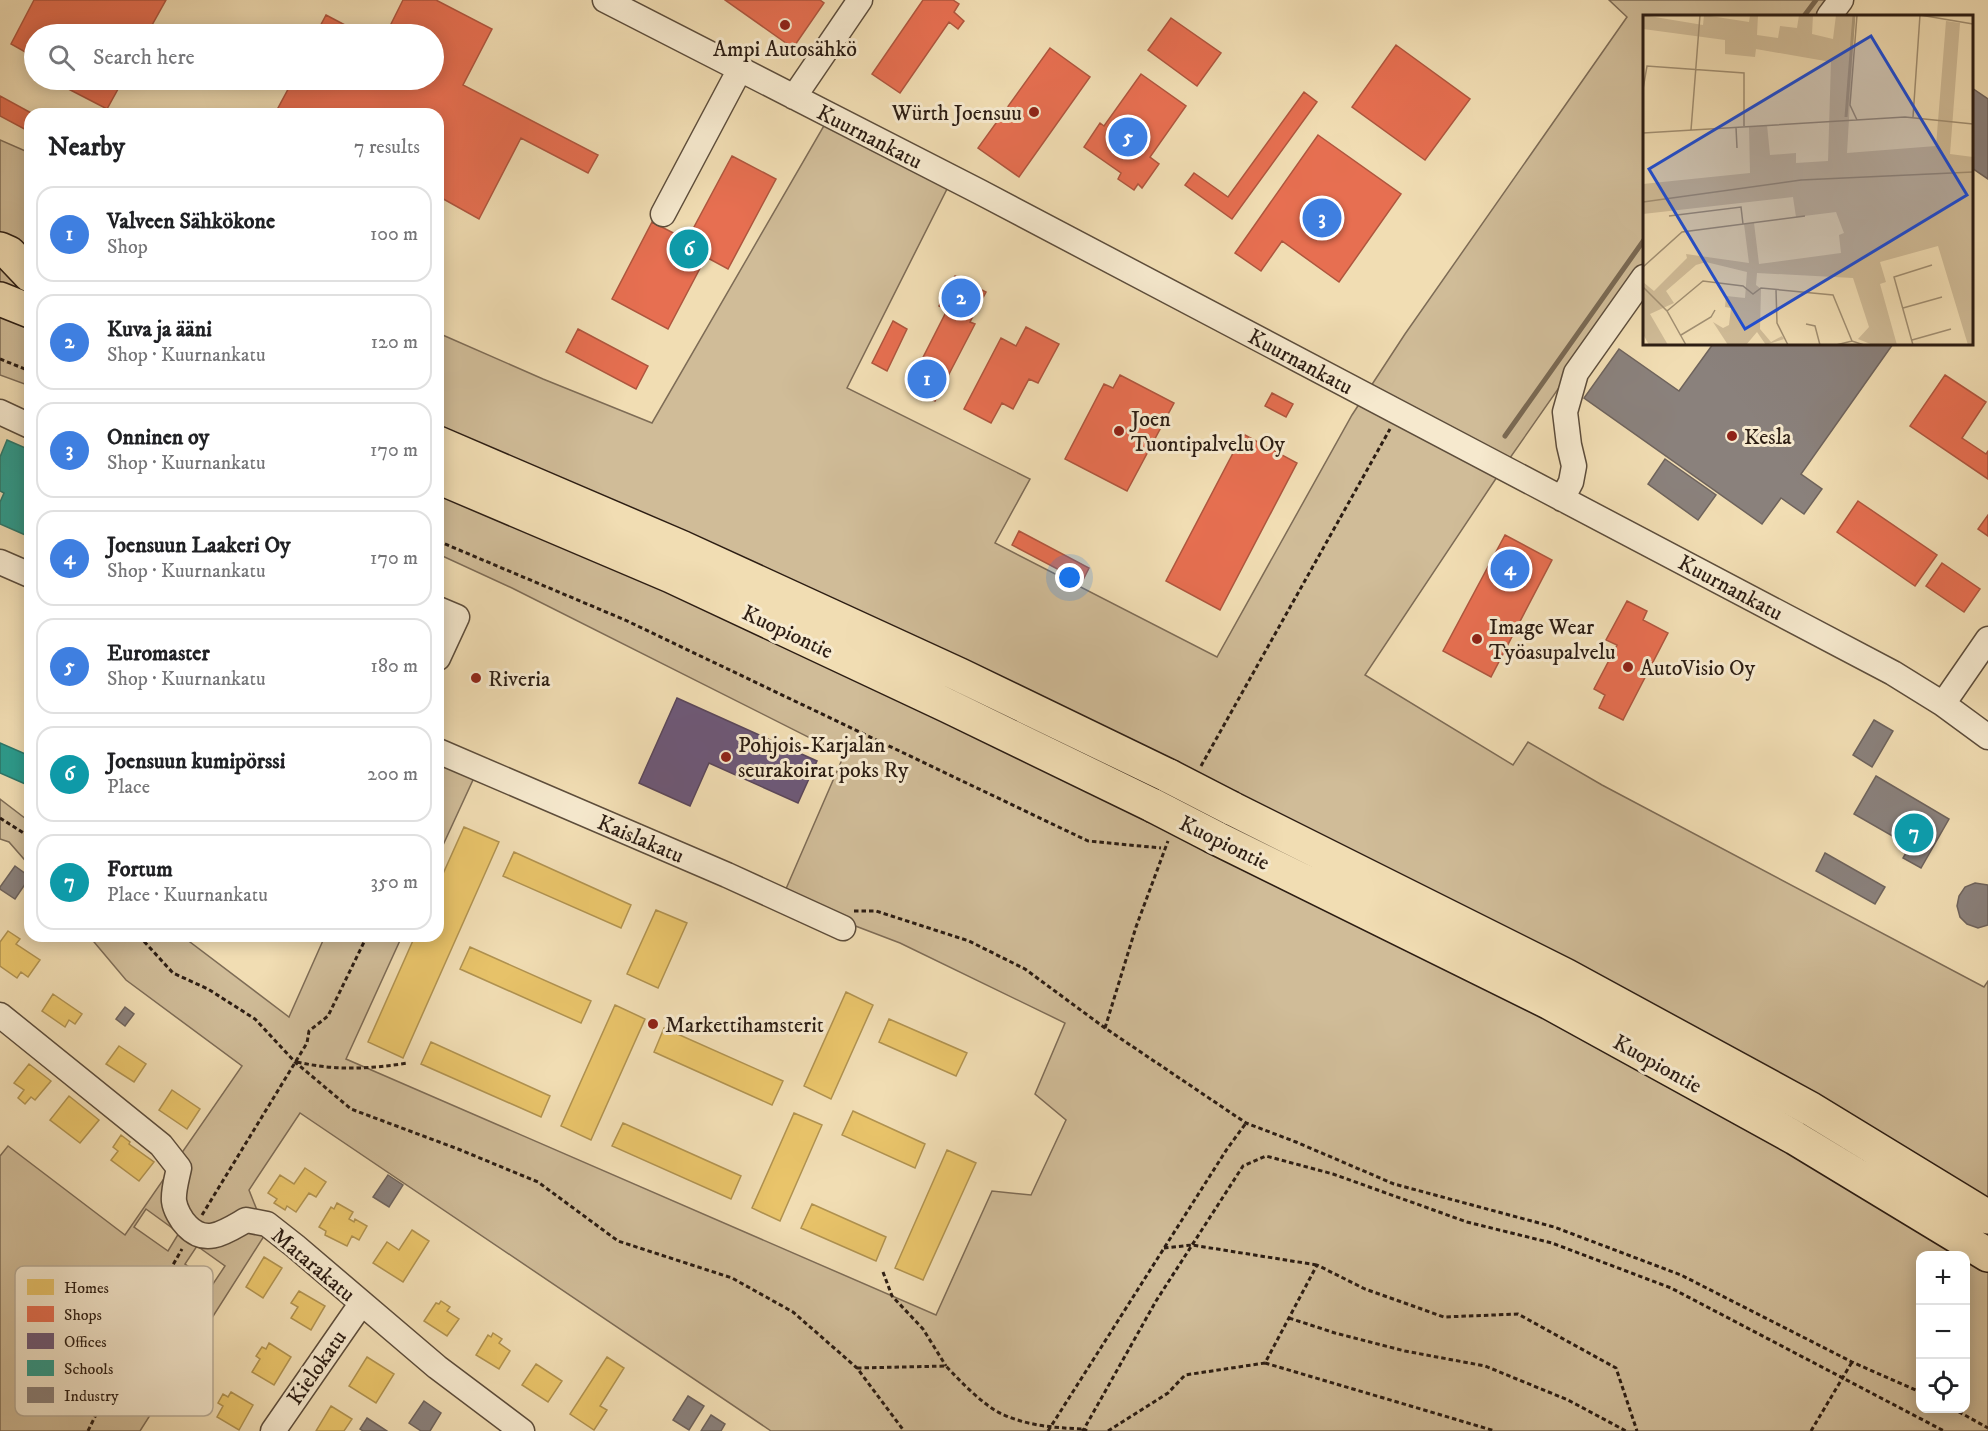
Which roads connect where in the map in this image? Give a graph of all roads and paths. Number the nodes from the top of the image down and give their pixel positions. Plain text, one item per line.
1 (605, 0) edge
2 (860, 0) edge
3 (1841, 0) edge
4 (1830, 15) edge
5 (740, 69) junction
6 (794, 97) junction
7 (663, 214) dead end
8 (0, 249) edge
9 (0, 266) edge
10 (24, 270) edge
11 (24, 275) edge
12 (1643, 278) edge
13 (0, 299) edge
14 (24, 309) edge
15 (0, 359) edge
16 (24, 369) edge
17 (0, 412) edge
18 (1400, 413) junction
19 (24, 423) edge
20 (444, 446) edge
21 (444, 480) edge
22 (1562, 499) junction
23 (444, 544) edge
24 (0, 562) edge
25 (24, 572) edge
26 (444, 612) edge
27 (1988, 639) edge
28 (444, 644) edge
29 (1943, 704) junction
30 (1988, 737) edge
31 (444, 754) edge
32 (1201, 767) dead end
33 (0, 818) edge
34 (24, 833) edge
35 (1169, 838) dead end
36 (1161, 848) dead end
37 (819, 918) junction
38 (843, 928) dead end
39 (145, 942) edge
40 (364, 942) edge
41 (0, 1015) edge
42 (1105, 1028) junction
43 (295, 1062) junction
44 (408, 1063) dead end
45 (1246, 1124) junction
46 (212, 1199) dead end
47 (1988, 1217) edge
48 (1192, 1245) junction
49 (1164, 1249) junction
50 (1988, 1255) edge
51 (177, 1257) dead end
52 (1317, 1265) junction
53 (172, 1266) edge
54 (883, 1272) dead end
55 (361, 1304) junction
56 (1289, 1318) junction
57 (1852, 1362) junction
58 (1265, 1363) junction
59 (946, 1366) junction
60 (857, 1368) junction
61 (1843, 1378) junction
62 (1916, 1390) edge
63 (1961, 1413) edge
64 (95, 1416) edge
65 (1988, 1428) edge
66 (1048, 1429) edge
67 (1084, 1430) edge
68 (88, 1431) edge
69 (273, 1431) edge
70 (522, 1431) edge
71 (904, 1431) edge
72 (1108, 1431) edge
73 (1496, 1431) edge
74 (1626, 1431) edge
75 (1637, 1431) edge
76 (1811, 1431) edge
77 (1944, 1431) edge

1 - 5 street, Kuurnankatu
2 - 6 street
3 - 4 street
5 - 6 street, Kuurnankatu
5 - 7 street
6 - 18 street, Kuurnankatu
8 - 10 highway
9 - 11 highway
12 - 22 street
13 - 14 highway
15 - 16 path
17 - 19 street
18 - 22 street, Kuurnankatu
18 - 32 path
20 - 47 highway, Kuopiontie, bridge
21 - 50 highway, Kuopiontie, bridge
22 - 29 street, Kuurnankatu
23 - 36 path
24 - 25 street
26 - 28 street
27 - 29 street
29 - 30 street, Kuurnankatu
31 - 37 street, Kaislakatu
33 - 34 path
35 - 42 path
37 - 38 street, Kaislakatu
37 - 42 path
39 - 43 path
40 - 43 path
41 - 55 street, Matarakatu
42 - 45 path
43 - 44 path
43 - 46 path
43 - 60 path
45 - 49 path
45 - 57 path
48 - 49 path
48 - 52 path
48 - 61 path
48 - 67 path
49 - 66 path
51 - 53 path
52 - 56 path
52 - 75 path
54 - 59 path
55 - 69 street, Kielokatu
55 - 70 street, Matarakatu
56 - 58 path
56 - 74 path
57 - 61 path
57 - 62 path
58 - 72 path
58 - 73 path
59 - 60 path
59 - 66 path
60 - 71 path
61 - 76 path
61 - 77 path
63 - 65 path
64 - 68 path
66 - 67 path

